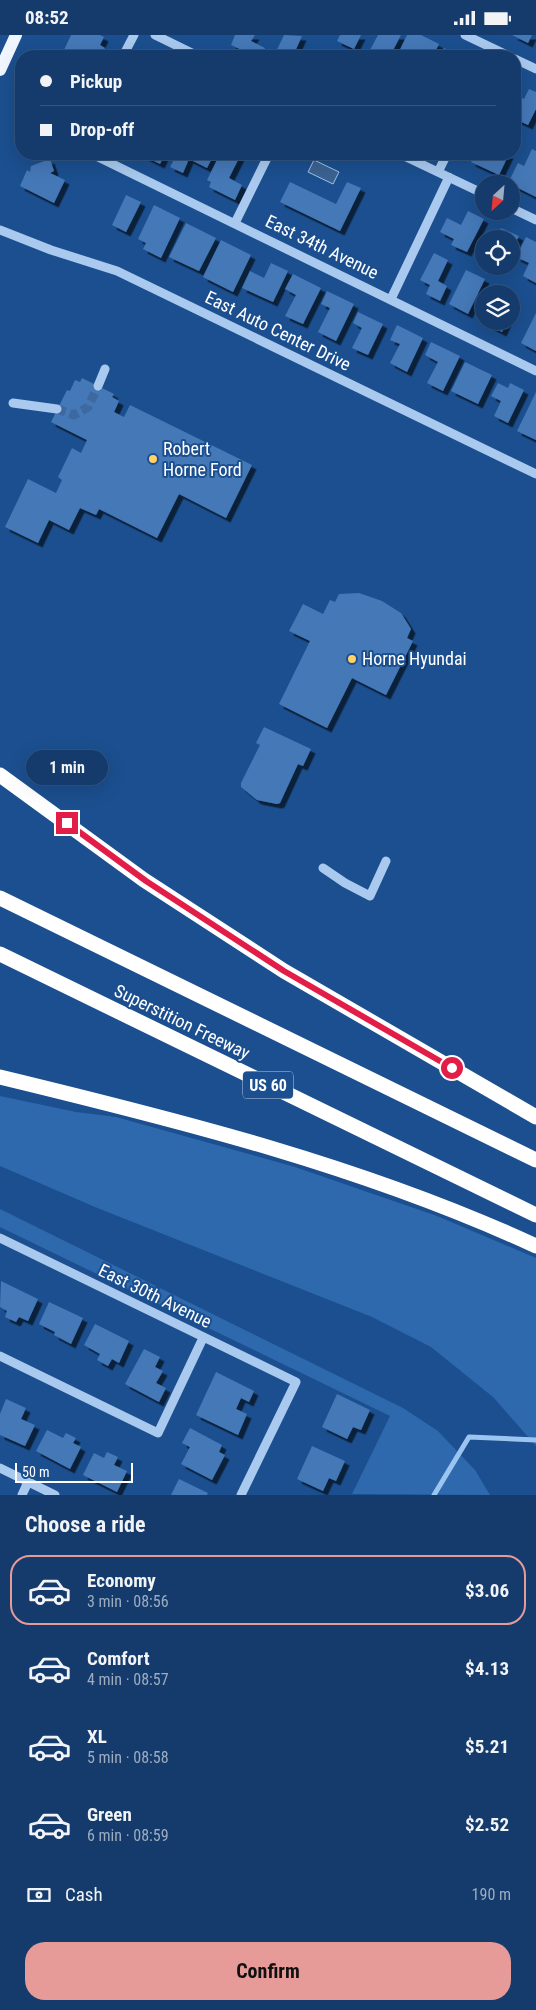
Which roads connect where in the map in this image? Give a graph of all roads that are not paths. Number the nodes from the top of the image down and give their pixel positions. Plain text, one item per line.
1 (16, 35) edge
2 (134, 35) edge
3 (155, 35) edge
4 (465, 35) edge
5 (126, 50) edge
6 (186, 50) edge
7 (491, 50) edge
8 (521, 62) edge
9 (536, 69) edge
10 (0, 70) edge
11 (104, 160) edge
12 (266, 160) edge
13 (413, 160) edge
14 (444, 160) edge
15 (438, 172) junction
16 (449, 177) junction
17 (475, 190) edge
18 (520, 212) edge
19 (536, 220) edge
20 (235, 223) junction
21 (0, 229) edge
22 (391, 299) junction
23 (106, 369) dead end
24 (536, 371) edge
25 (98, 386) tunnel mouth
26 (13, 403) dead end
27 (57, 409) tunnel mouth
28 (536, 474) edge
29 (0, 775) edge
30 (386, 861) dead end
31 (323, 867) dead end
32 (0, 898) edge
33 (0, 954) edge
34 (0, 1077) edge
35 (536, 1117) edge
36 (536, 1160) edge
37 (536, 1215) edge
38 (0, 1238) edge
39 (536, 1246) edge
40 (204, 1337) junction
41 (0, 1356) edge
42 (0, 1468) edge
43 (28, 1482) junction
44 (22, 1495) edge
45 (56, 1495) edge
46 (241, 1495) edge

1 - 10 main road
2 - 5 street
3 - 6 street
4 - 7 street
8 - 9 street
11 - 20 street, East 34th Avenue
12 - 20 street
13 - 15 street
14 - 15 street
15 - 16 street
16 - 17 street
16 - 22 street
18 - 19 street
20 - 22 street, East 34th Avenue
21 - 28 street, East Auto Center Drive
22 - 24 street, East 34th Avenue
23 - 25 street
26 - 27 street
29 - 35 highway
30 - 31 street
32 - 36 highway, Superstition Freeway
33 - 37 highway, Superstition Freeway / US 60
34 - 39 highway
38 - 40 street, East 30th Avenue
40 - 41 street
40 - 46 street, East 30th Avenue
42 - 43 street
43 - 44 street
43 - 45 street

